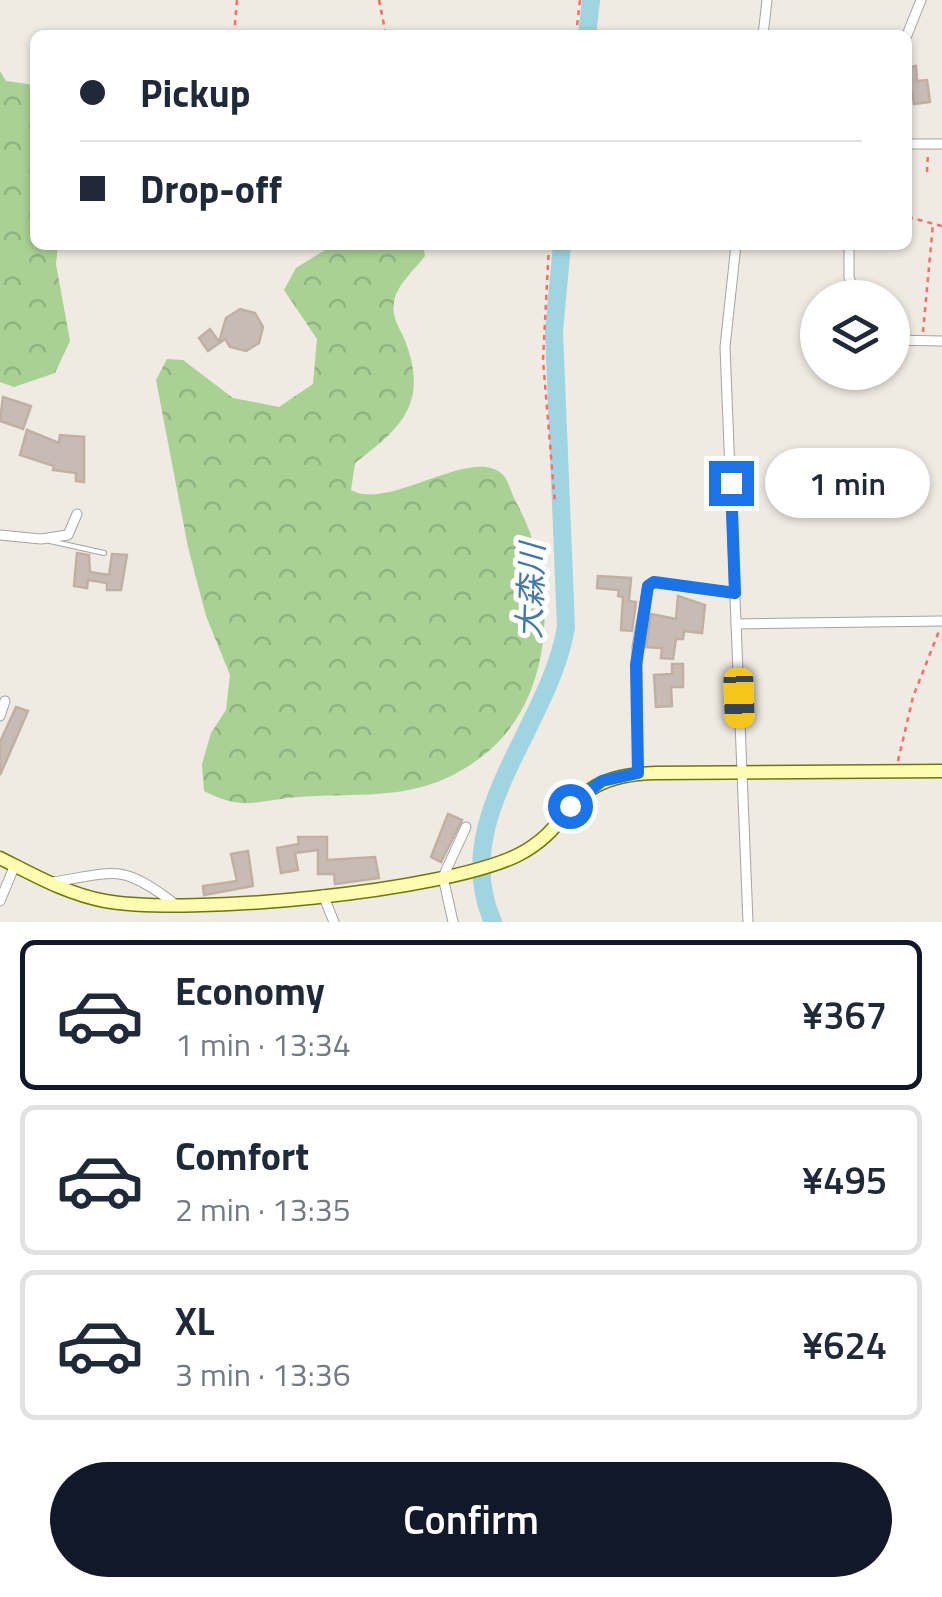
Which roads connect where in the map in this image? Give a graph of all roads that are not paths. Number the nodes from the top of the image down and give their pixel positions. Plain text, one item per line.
1 (767, 0) edge
2 (921, 0) edge
3 (764, 30) edge
4 (909, 30) edge
5 (912, 144) edge
6 (942, 144) edge
7 (735, 250) edge
8 (849, 250) edge
9 (850, 280) edge
10 (910, 341) edge
11 (942, 341) edge
12 (77, 514) dead end
13 (0, 535) edge
14 (41, 539) junction
15 (104, 553) dead end
16 (735, 593) junction
17 (942, 623) edge
18 (736, 624) junction
19 (5, 701) dead end
20 (0, 716) edge
21 (942, 771) edge
22 (742, 772) junction
23 (638, 773) junction
24 (466, 827) dead end
25 (0, 858) edge
26 (15, 865) junction
27 (443, 877) junction
28 (50, 882) junction
29 (322, 895) junction
30 (0, 901) edge
31 (175, 904) junction
32 (334, 922) edge
33 (453, 922) edge
34 (748, 922) edge

1 - 3 street
2 - 4 street
5 - 6 street
7 - 16 street
8 - 9 street
10 - 11 street
12 - 14 street
13 - 14 street
14 - 15 lane
16 - 18 street
16 - 23 street
17 - 18 street
18 - 22 street
19 - 20 street
21 - 22 street
22 - 23 street
22 - 34 street
23 - 27 street
24 - 27 street
25 - 26 street
26 - 28 street
26 - 30 street
27 - 29 street
27 - 33 street
28 - 31 street
28 - 31 street
29 - 31 street
29 - 32 street

